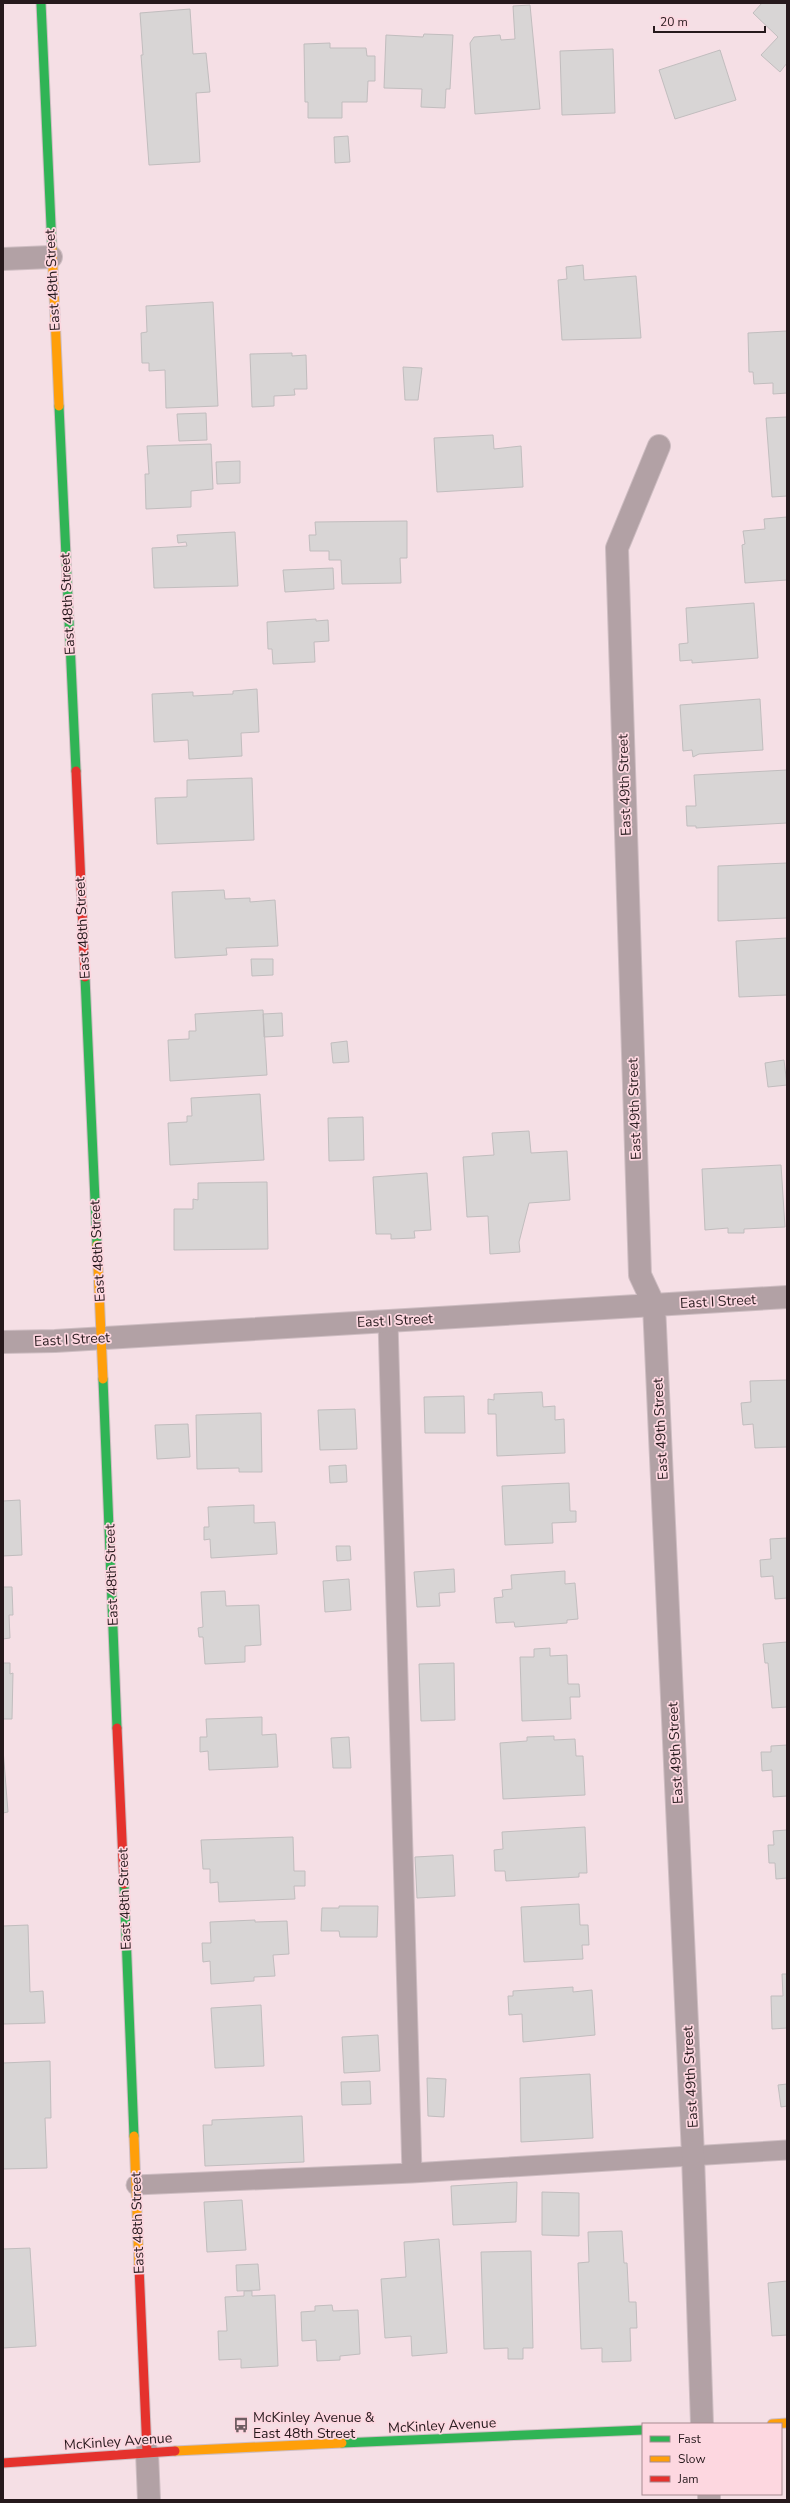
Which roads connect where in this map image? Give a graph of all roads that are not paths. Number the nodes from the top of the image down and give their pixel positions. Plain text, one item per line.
1 (42, 3) edge
2 (51, 257) junction
3 (3, 259) edge
4 (659, 446) dead end
5 (787, 1297) edge
6 (654, 1305) junction
7 (388, 1321) junction
8 (101, 1338) junction
9 (3, 1342) edge
10 (787, 2150) edge
11 (693, 2156) junction
12 (412, 2173) junction
13 (136, 2185) junction
14 (702, 2423) edge
15 (642, 2430) edge
16 (147, 2452) junction
17 (3, 2464) edge
18 (148, 2500) edge

1 - 2 street, East 48th Street
2 - 3 street
2 - 8 street, East 48th Street
4 - 6 street, East 49th Street
5 - 6 street, East I Street
6 - 7 street, East I Street
6 - 11 street, East 49th Street
7 - 8 street, East I Street
7 - 12 lane
8 - 9 street, East I Street
8 - 13 street, East 48th Street
10 - 11 lane
11 - 12 lane
11 - 14 street, East 49th Street
12 - 13 lane
13 - 16 street, East 48th Street
15 - 16 street, McKinley Avenue
16 - 17 street, McKinley Avenue
16 - 18 street, East 48th Street

